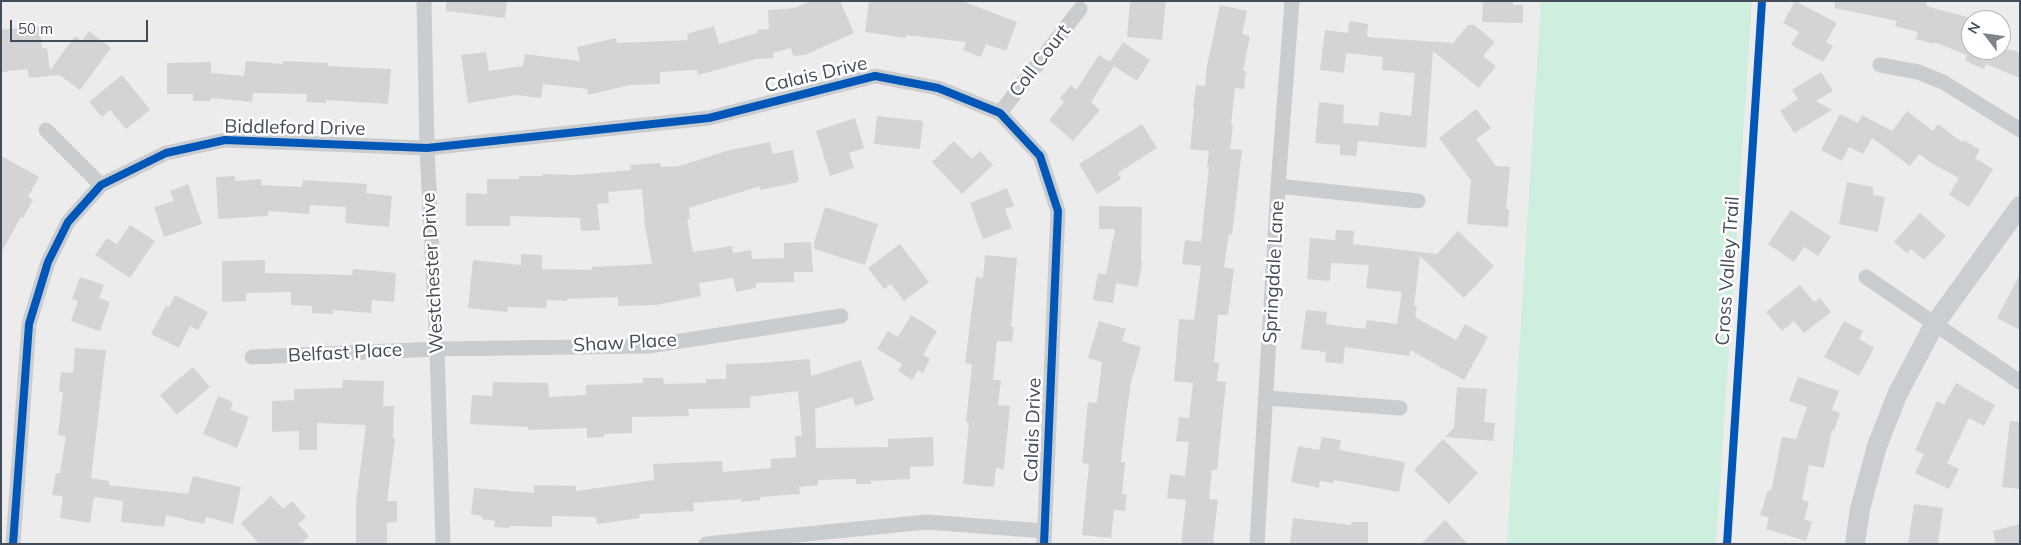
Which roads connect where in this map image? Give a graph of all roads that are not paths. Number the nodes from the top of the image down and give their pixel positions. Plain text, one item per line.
1 (424, 1) edge
2 (1292, 1) edge
3 (1080, 9) dead end
4 (1880, 65) dead end
5 (1000, 113) junction
6 (46, 130) dead end
7 (2020, 130) edge
8 (427, 148) junction
9 (101, 185) junction
10 (1278, 186) junction
11 (1418, 201) dead end
12 (2020, 206) edge
13 (1866, 277) dead end
14 (841, 316) dead end
15 (1934, 325) junction
16 (437, 349) junction
17 (252, 357) dead end
18 (2020, 382) edge
19 (1267, 398) junction
20 (1400, 408) dead end
21 (1045, 538) edge
22 (13, 544) edge
23 (444, 544) edge
24 (706, 544) edge
25 (1257, 544) edge
26 (1855, 544) edge

1 - 8 street, Westchester Drive
2 - 10 street, Springdale Lane
3 - 5 street, Coll Court
4 - 7 street
5 - 8 street, Calais Drive
5 - 21 street, Calais Drive
6 - 9 street
8 - 9 street, Biddleford Drive
8 - 16 street, Westchester Drive
9 - 22 street, Biddleford Drive
10 - 11 street
10 - 19 street, Springdale Lane
12 - 15 street
13 - 15 street
14 - 16 street, Shaw Place
15 - 18 street
15 - 26 street
16 - 17 street, Belfast Place
16 - 23 street, Westchester Drive
19 - 20 street
19 - 25 street, Springdale Lane
21 - 24 street

